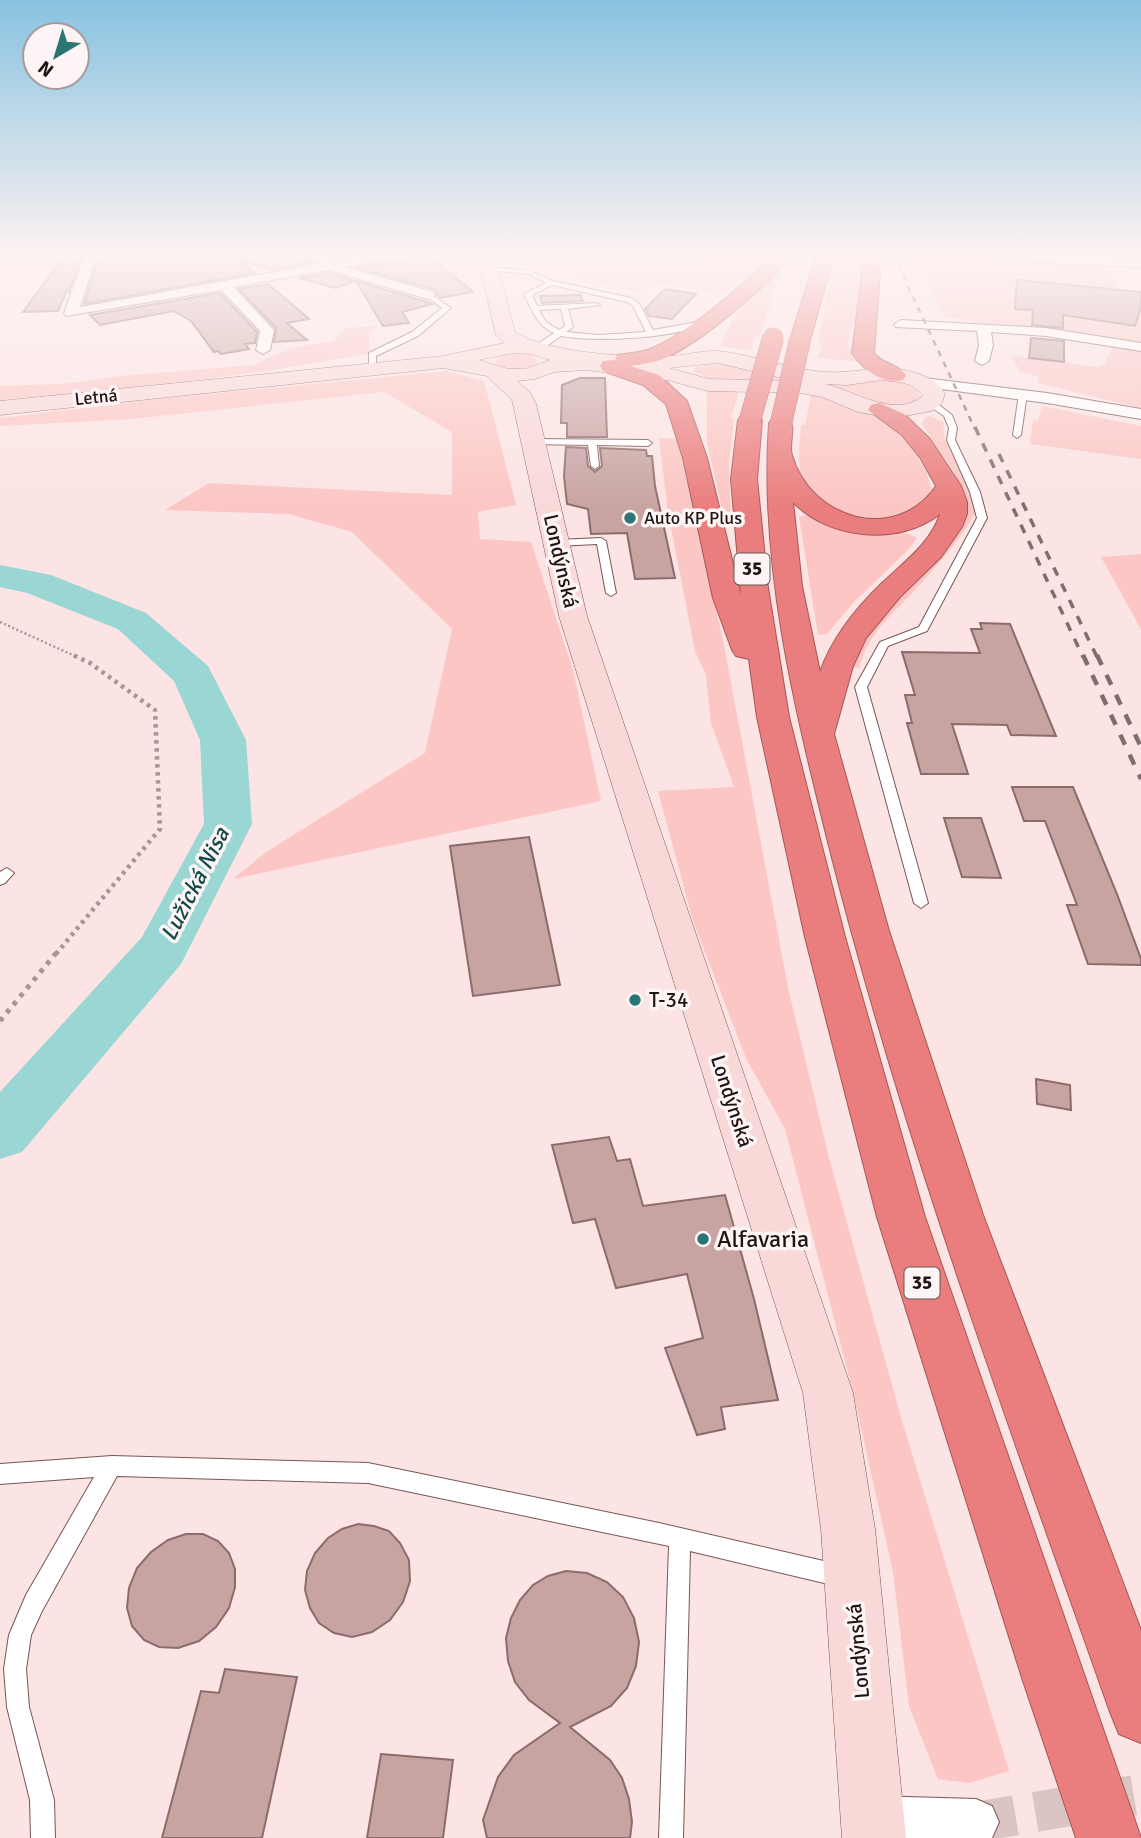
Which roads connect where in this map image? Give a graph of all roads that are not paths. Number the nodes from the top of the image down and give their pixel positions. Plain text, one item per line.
1 (265, 338) edge
2 (407, 338) edge
3 (498, 338) edge
4 (555, 338) edge
5 (682, 338) edge
6 (710, 338) edge
7 (773, 338) edge
8 (801, 338) edge
9 (865, 338) edge
10 (985, 338) edge
11 (1083, 338) edge
12 (1141, 347) edge
13 (263, 350) dead end
14 (540, 354) junction
15 (982, 361) dead end
16 (618, 363) junction
17 (502, 365) junction
18 (372, 369) junction
19 (688, 369) junction
20 (895, 375) junction
21 (981, 390) joint
22 (1023, 394) junction
23 (928, 398) junction
24 (0, 408) edge
25 (879, 410) junction
26 (1141, 414) edge
27 (1017, 435) dead end
28 (919, 438) junction
29 (534, 442) junction
30 (592, 442) junction
31 (648, 443) dead end
32 (779, 453) junction
33 (695, 458) junction
34 (595, 466) dead end
35 (948, 487) junction
36 (557, 543) junction
37 (611, 593) dead end
38 (773, 718) junction
39 (818, 737) junction
40 (921, 903) dead end
41 (113, 1466) junction
42 (0, 1474) edge
43 (680, 1538) junction
44 (852, 1579) junction
45 (1141, 1712) edge
46 (976, 1822) tunnel mouth
47 (873, 1829) edge
48 (43, 1838) edge
49 (671, 1838) edge
50 (1109, 1838) edge

1 - 13 street
2 - 18 lane
3 - 17 street, Londýnská
4 - 14 lane
5 - 16 highway
6 - 19 highway
7 - 38 highway, 35, bridge
8 - 32 highway, 35, bridge
9 - 20 highway
10 - 15 street
11 - 12 street
14 - 16 street
14 - 17 street
14 - 17 street
16 - 19 street
16 - 33 highway, 35
17 - 18 street, Letná
17 - 29 street, Londýnská
18 - 24 street, Letná
19 - 20 street
19 - 25 street
19 - 33 highway, 35
20 - 23 street
21 - 22 street
21 - 23 street
22 - 26 street
22 - 27 lane
23 - 25 street
23 - 28 highway
23 - 40 lane
25 - 28 highway
28 - 35 highway
29 - 30 lane
29 - 36 street, Londýnská
30 - 31 lane
30 - 34 lane
32 - 35 highway
32 - 39 highway, 35
33 - 38 highway, 35
35 - 39 highway
36 - 37 lane
36 - 44 street, Londýnská
38 - 50 highway, 35
39 - 45 highway, 35
41 - 42 lane
41 - 43 lane
41 - 48 lane
43 - 44 lane
43 - 49 lane
44 - 47 street, Londýnská
46 - 47 street, Londýnská

